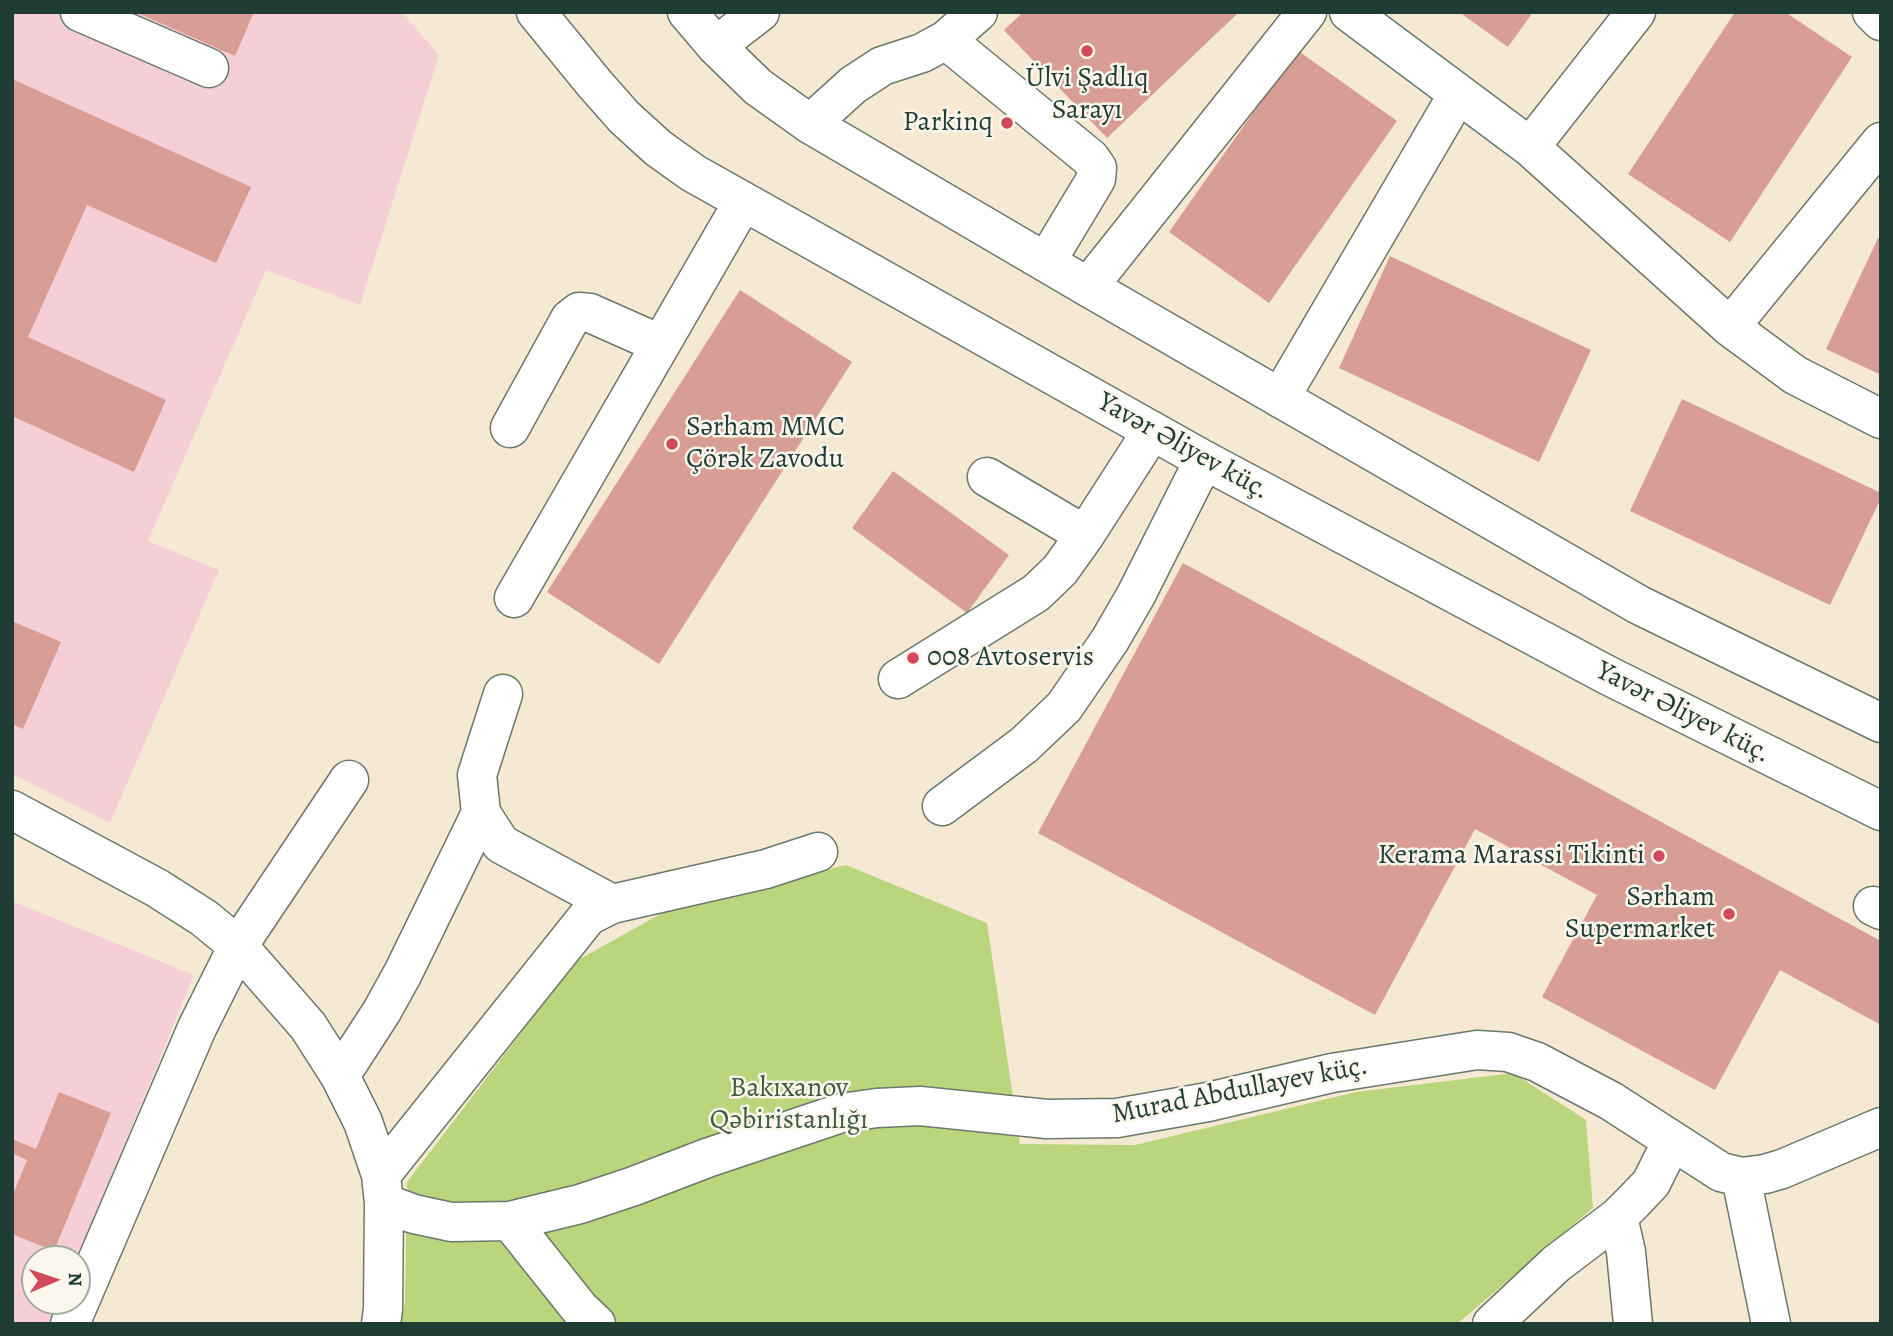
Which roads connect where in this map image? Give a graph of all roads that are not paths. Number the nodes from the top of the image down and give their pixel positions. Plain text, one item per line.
1 (80, 12) edge
2 (536, 12) edge
3 (687, 12) edge
4 (760, 12) edge
5 (978, 12) edge
6 (1307, 12) edge
7 (1349, 12) edge
8 (1636, 12) edge
9 (1872, 12) edge
10 (1881, 21) edge
11 (946, 40) junction
12 (716, 46) junction
13 (209, 68) dead end
14 (1458, 94) junction
15 (810, 124) junction
16 (1881, 142) edge
17 (1530, 147) junction
18 (743, 202) junction
19 (1046, 262) junction
20 (1088, 287) junction
21 (1730, 327) junction
22 (660, 344) junction
23 (1280, 398) junction
24 (1881, 419) edge
25 (510, 428) dead end
26 (1152, 431) junction
27 (1204, 460) junction
28 (987, 477) dead end
29 (1085, 535) junction
30 (514, 598) dead end
31 (898, 679) dead end
32 (503, 694) dead end
33 (1881, 723) edge
34 (349, 780) dead end
35 (942, 806) dead end
36 (12, 810) edge
37 (1881, 811) edge
38 (481, 814) junction
39 (818, 852) dead end
40 (612, 904) junction
41 (238, 946) junction
42 (340, 1076) junction
43 (1881, 1127) edge
44 (1672, 1141) junction
45 (1741, 1177) junction
46 (383, 1189) junction
47 (1618, 1217) junction
48 (510, 1221) junction
49 (70, 1324) edge
50 (381, 1324) edge
51 (596, 1324) edge
52 (1492, 1324) edge
53 (1633, 1324) edge
54 (1771, 1324) edge

1 - 13 main road
2 - 18 main road, Yavər Əliyev küç.
3 - 12 main road
4 - 12 main road
5 - 11 main road
6 - 20 main road
7 - 14 main road
8 - 17 main road
9 - 10 main road
11 - 15 main road
11 - 19 main road
12 - 15 main road
14 - 17 main road
14 - 23 main road
15 - 19 main road
16 - 21 main road
17 - 21 main road
18 - 22 main road
18 - 26 main road, Yavər Əliyev küç.
19 - 20 main road
20 - 23 main road
21 - 24 main road
22 - 25 main road
22 - 30 main road
23 - 33 main road
26 - 27 main road, Yavər Əliyev küç.
26 - 29 main road
27 - 35 main road
27 - 37 main road, Yavər Əliyev küç.
28 - 29 main road
29 - 31 main road
32 - 38 main road
34 - 41 main road
36 - 41 main road
38 - 40 main road
38 - 42 main road
39 - 40 main road
40 - 46 main road
41 - 42 main road
41 - 49 main road
42 - 46 main road
43 - 45 main road
44 - 45 main road, Murad Abdullayev küç.
44 - 47 main road
44 - 48 main road, Murad Abdullayev küç.
45 - 54 main road
46 - 48 main road, Murad Abdullayev küç.
46 - 50 main road
47 - 52 main road
47 - 53 main road
48 - 51 main road

